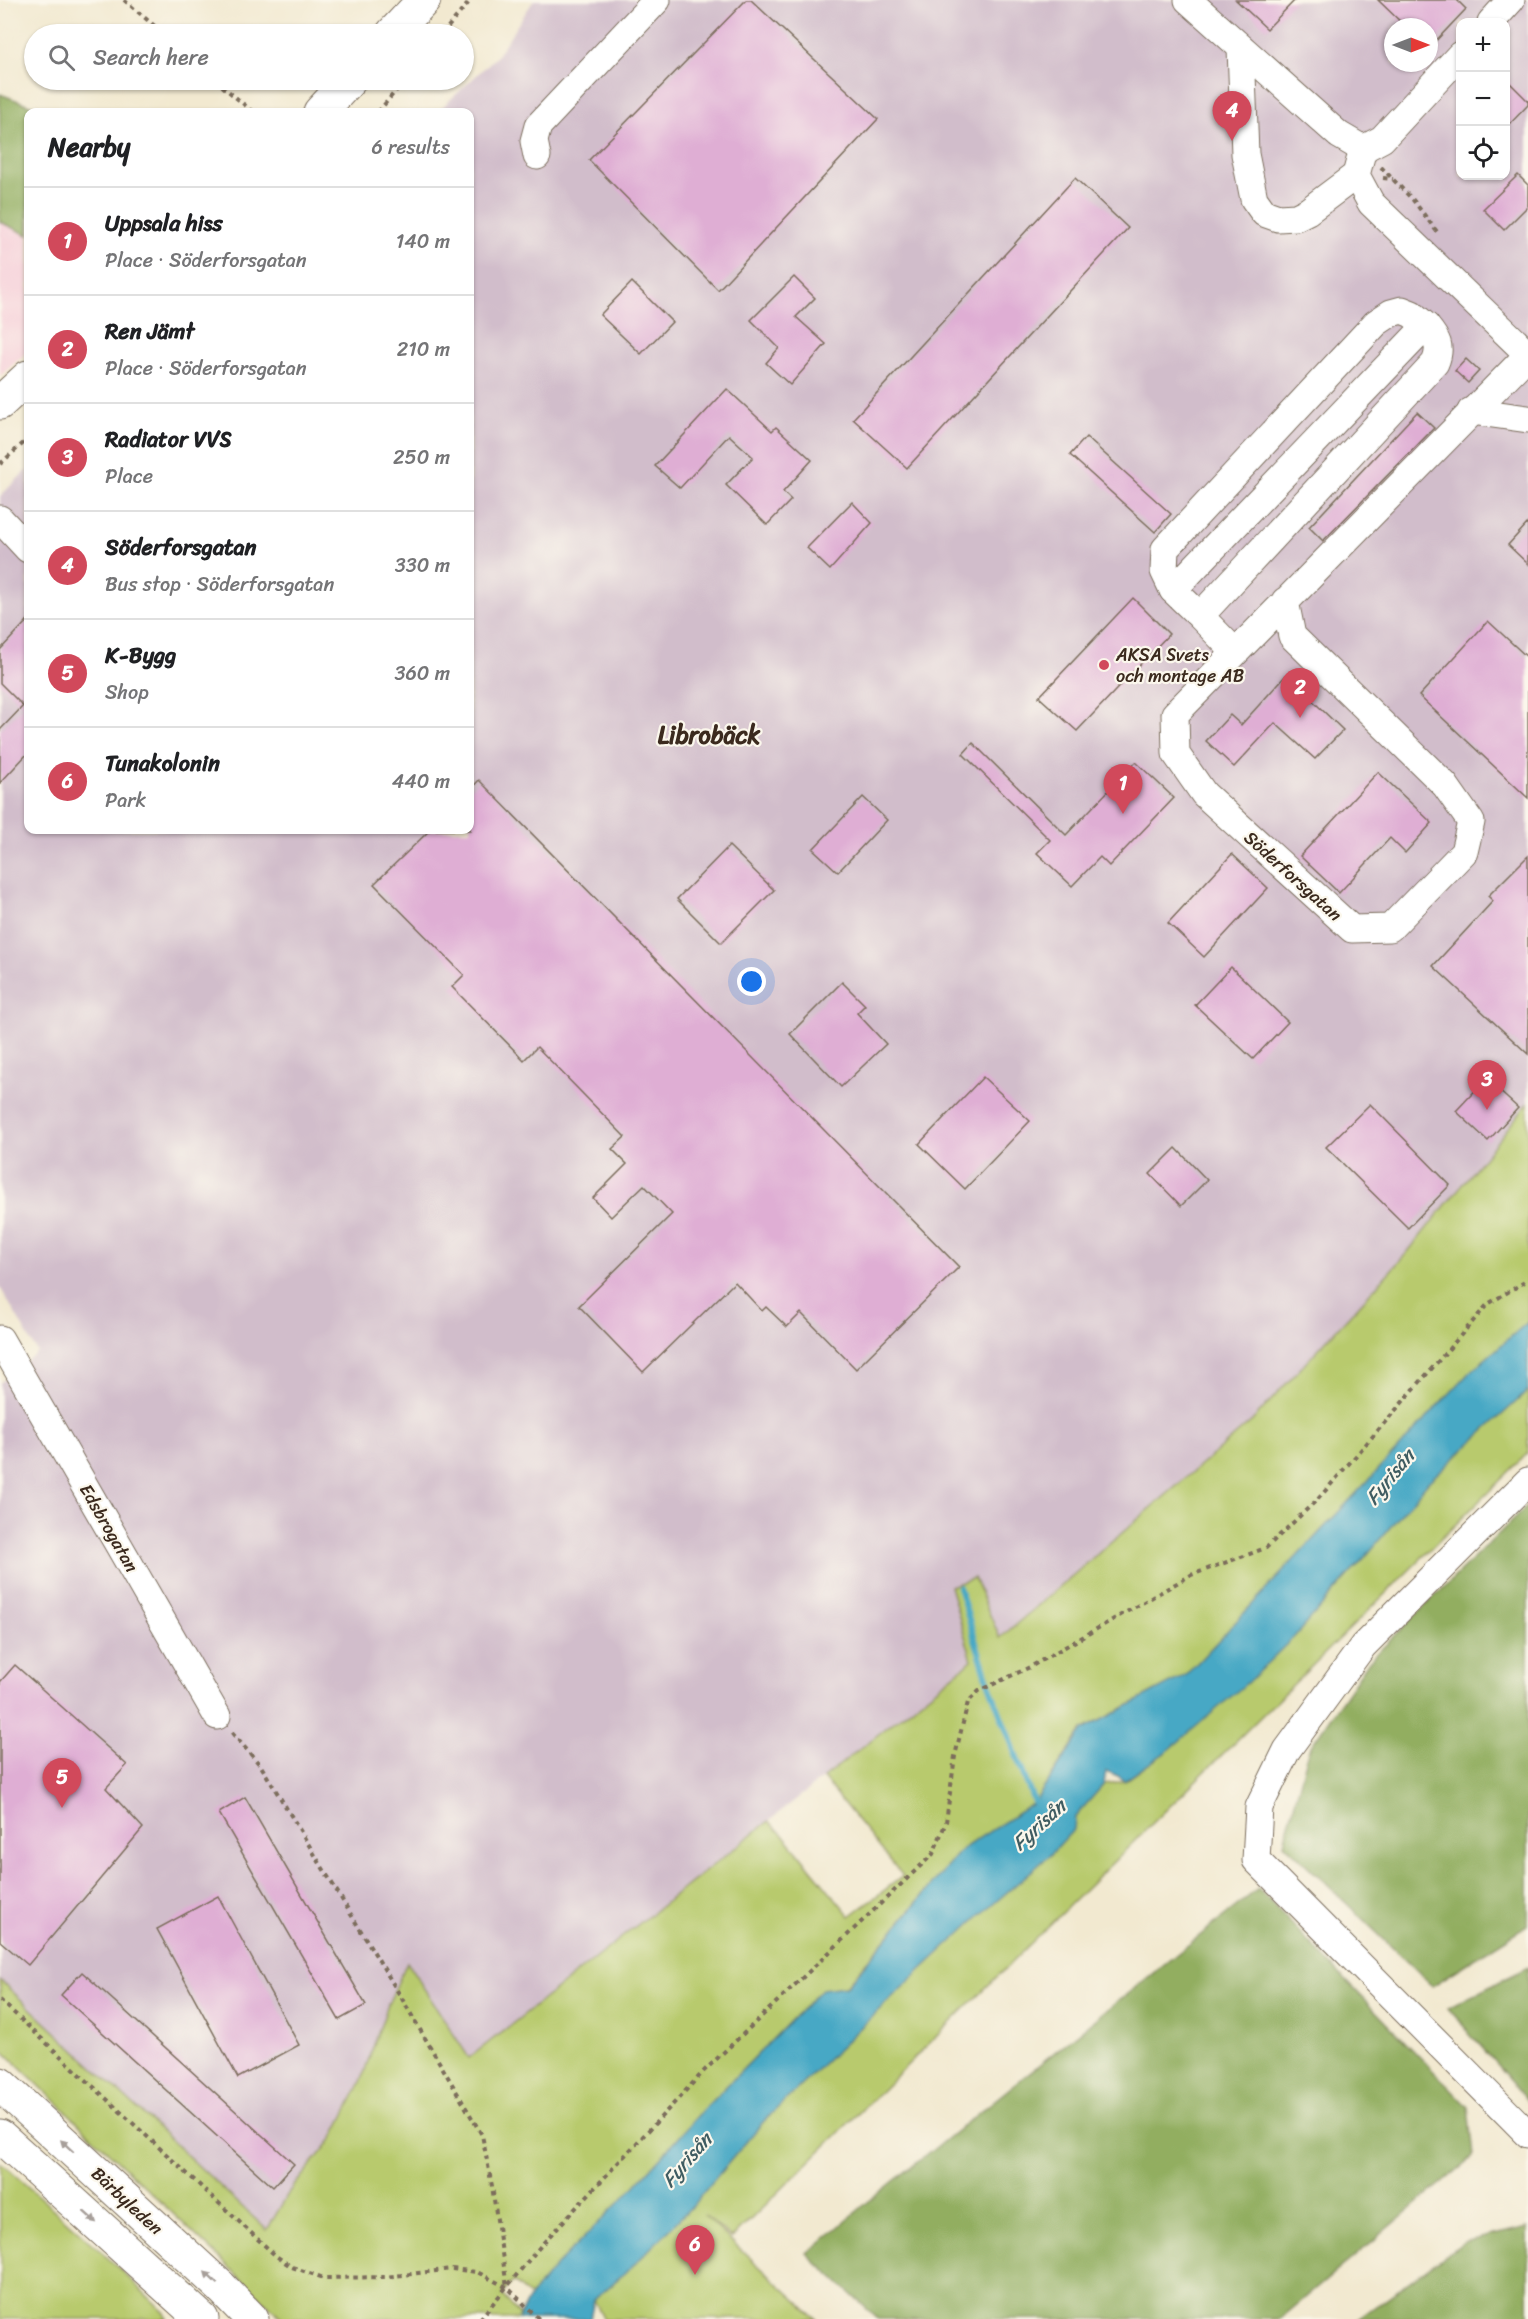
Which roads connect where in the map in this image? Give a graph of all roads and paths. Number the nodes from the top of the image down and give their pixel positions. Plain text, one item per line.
1 (124, 0) edge
2 (424, 0) edge
3 (471, 0) edge
4 (657, 0) edge
5 (1188, 0) edge
6 (1511, 0) edge
7 (1495, 18) edge
8 (152, 24) edge
9 (401, 24) edge
10 (451, 24) edge
11 (1241, 48) junction
12 (1456, 60) edge
13 (227, 90) edge
14 (341, 90) edge
15 (397, 90) edge
16 (248, 108) edge
17 (324, 108) edge
18 (381, 108) edge
19 (1363, 149) junction
20 (537, 156) dead end
21 (1356, 175) junction
22 (1441, 237) dead end
23 (1426, 326) junction
24 (1528, 355) edge
25 (1471, 411) junction
26 (1528, 419) edge
27 (24, 443) edge
28 (0, 464) edge
29 (0, 519) edge
30 (24, 545) edge
31 (1173, 590) junction
32 (1286, 601) junction
33 (1200, 616) junction
34 (1235, 652) junction
35 (1528, 1280) edge
36 (0, 1339) edge
37 (1528, 1481) edge
38 (217, 1716) joint
39 (0, 2000) edge
40 (0, 2084) edge
41 (1528, 2134) edge
42 (0, 2136) edge
43 (508, 2288) junction
44 (200, 2318) edge
45 (252, 2319) edge
46 (480, 2319) edge
47 (539, 2319) edge

1 - 8 path
2 - 9 main road
3 - 10 path
4 - 20 street
5 - 11 street
6 - 7 street
11 - 19 street
11 - 21 street
12 - 19 street
13 - 16 path
14 - 17 main road
15 - 18 path
19 - 21 street
19 - 22 path
21 - 24 street, Söderforsgatan
23 - 31 street
23 - 31 street
23 - 33 street
24 - 25 street, Söderforsgatan
25 - 26 street
25 - 32 street, Söderforsgatan
27 - 28 path
29 - 30 street
31 - 33 street
32 - 34 street, Söderforsgatan
32 - 34 street, Söderforsgatan
33 - 34 street
35 - 43 path
36 - 38 street, Edsbrogatan
37 - 41 street
38 - 43 path
39 - 43 path
45 -> 40 main road, Bärbyleden
42 -> 44 main road, Bärbyleden
43 - 46 path
43 - 47 path

